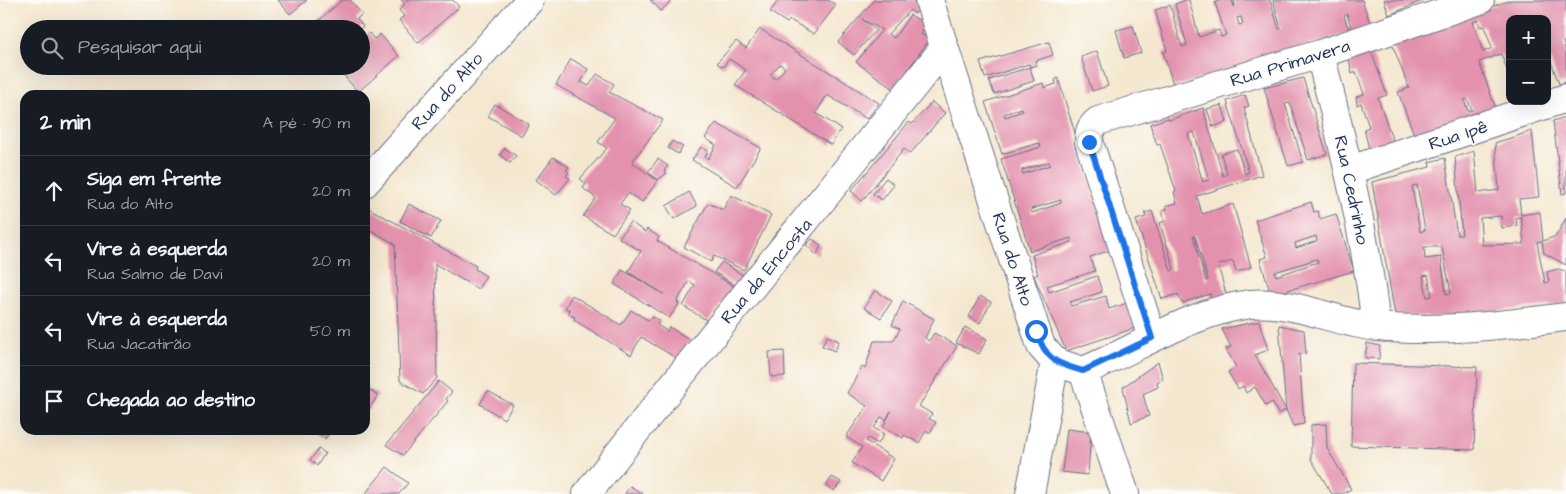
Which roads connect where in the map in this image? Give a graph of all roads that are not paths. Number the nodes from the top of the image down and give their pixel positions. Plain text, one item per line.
1 (530, 0) edge
2 (929, 0) edge
3 (1480, 0) edge
4 (944, 48) junction
5 (1320, 54) junction
6 (1566, 98) edge
7 (1350, 170) junction
8 (370, 177) edge
9 (1566, 317) edge
10 (1376, 327) junction
11 (1152, 338) junction
12 (1055, 362) junction
13 (1083, 371) junction
14 (588, 494) edge
15 (1030, 494) edge
16 (1124, 494) edge

1 - 8 street, Rua do Alto
2 - 4 street, Rua do Alto
3 - 5 street, Rua Primavera
4 - 12 street, Rua do Alto
4 - 14 street, Rua da Encosta
5 - 7 street, Rua Cedrinho
5 - 11 street, Rua Primavera
6 - 7 street, Rua Ipê
7 - 10 street, Rua Cedrinho
9 - 10 street
10 - 11 street
11 - 13 street
12 - 13 street
12 - 15 street
13 - 16 street

